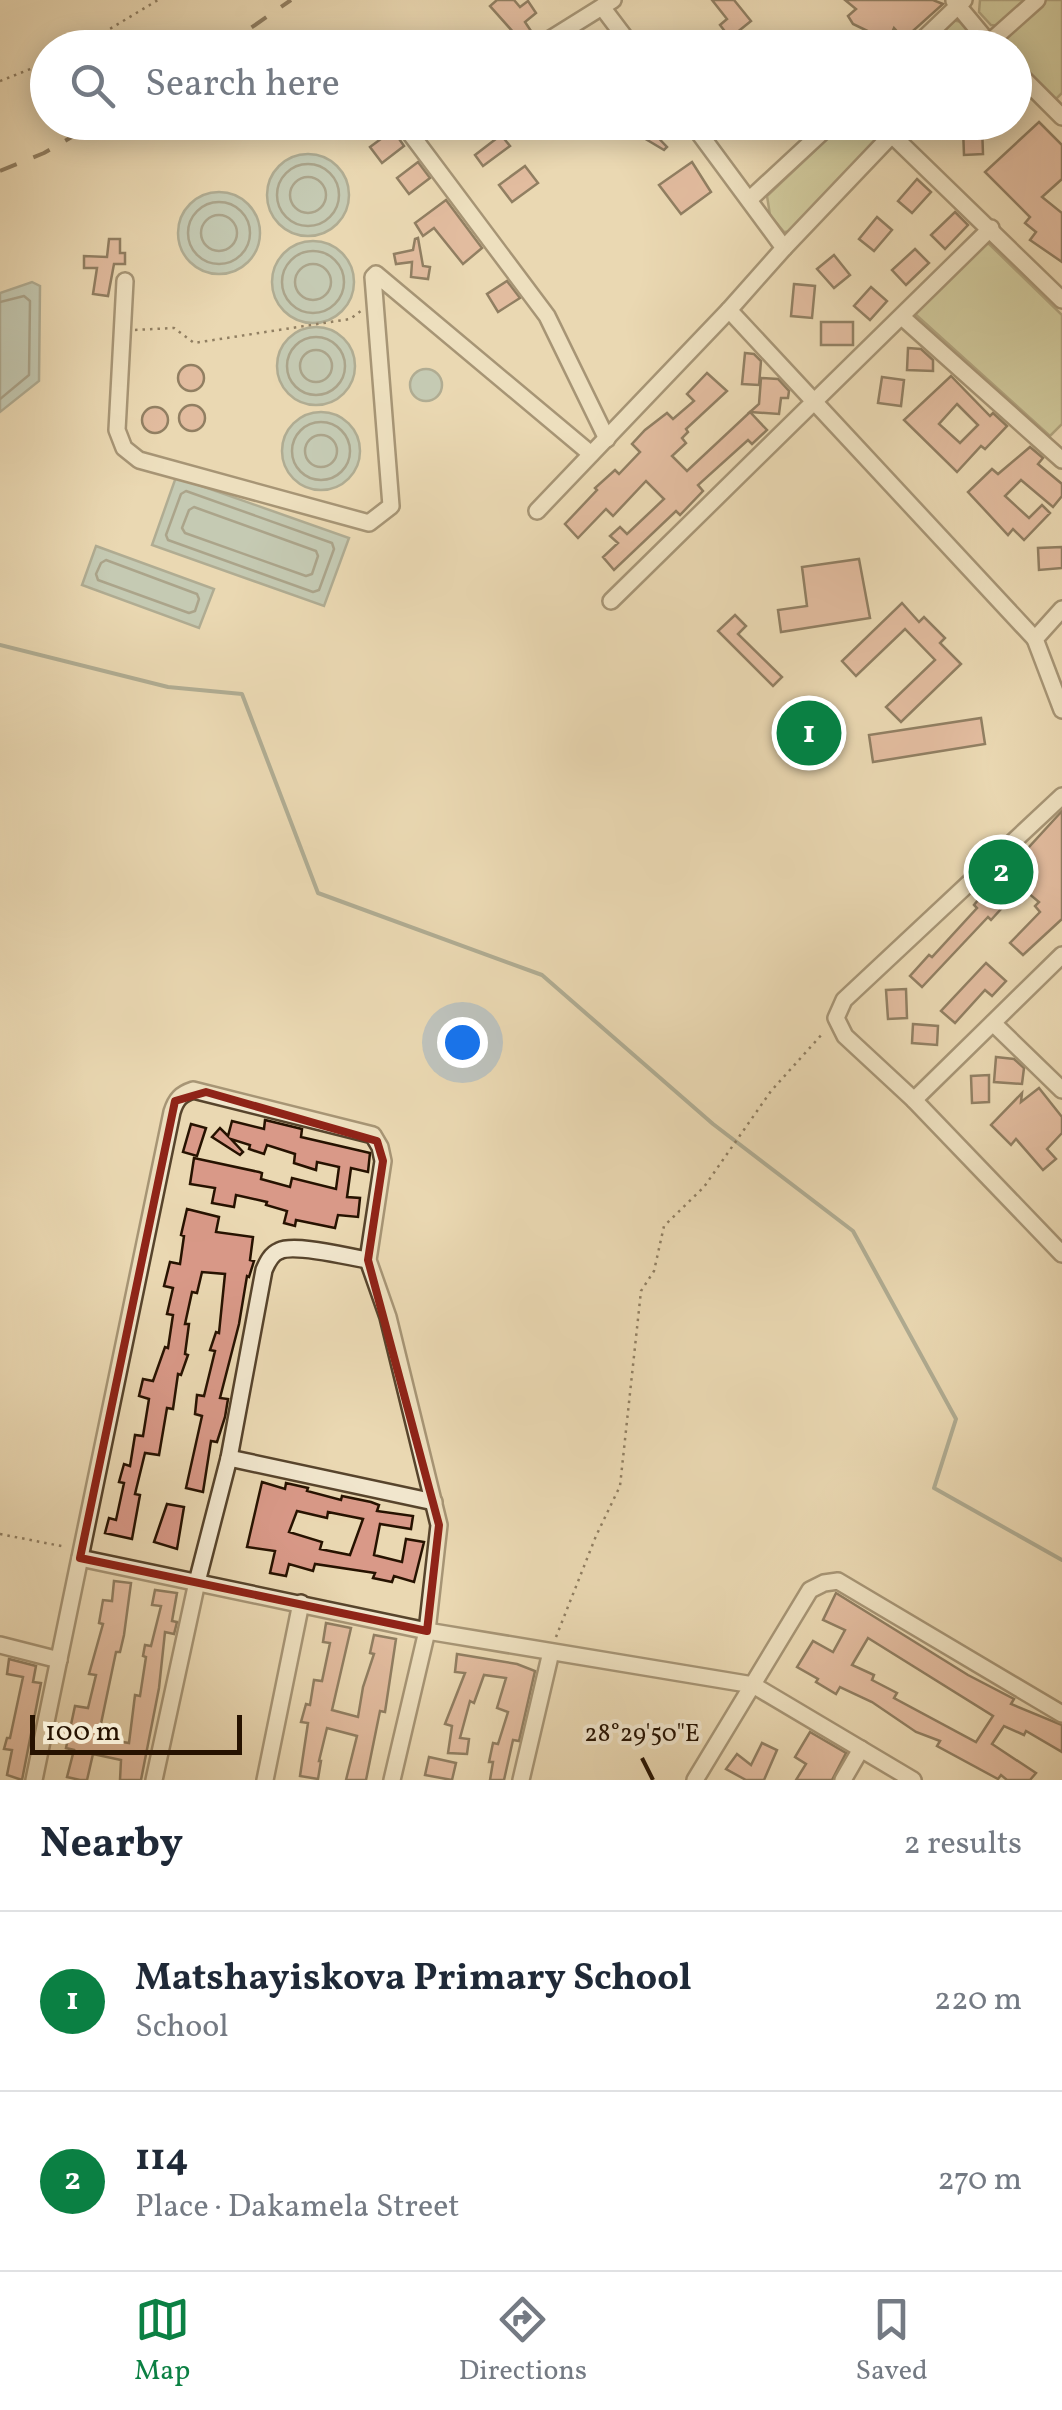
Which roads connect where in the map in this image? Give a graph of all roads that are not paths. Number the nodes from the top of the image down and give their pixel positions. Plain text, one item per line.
1 (1036, 0) edge
2 (959, 2) edge
3 (607, 4) edge
4 (565, 30) edge
5 (622, 30) edge
6 (932, 30) edge
7 (977, 30) edge
8 (1005, 30) edge
9 (1032, 87) edge
10 (1062, 117) edge
11 (415, 140) edge
12 (705, 140) edge
13 (814, 140) edge
14 (886, 140) edge
15 (898, 140) edge
16 (750, 199) junction
17 (990, 228) junction
18 (784, 248) junction
19 (125, 281) dead end
20 (1062, 300) edge
21 (729, 310) junction
22 (902, 316) junction
23 (815, 400) junction
24 (1062, 435) edge
25 (607, 439) junction
26 (1049, 447) junction
27 (591, 454) junction
28 (1062, 460) edge
29 (537, 511) dead end
30 (611, 601) dead end
31 (1062, 610) edge
32 (1035, 639) junction
33 (1062, 710) edge
34 (1062, 796) edge
35 (1062, 955) edge
36 (993, 1024) junction
37 (1062, 1090) edge
38 (914, 1100) junction
39 (1062, 1254) edge
40 (368, 1260) junction
41 (230, 1458) junction
42 (434, 1502) junction
43 (81, 1554) junction
44 (197, 1582) junction
45 (301, 1603) junction
46 (427, 1631) junction
47 (0, 1645) edge
48 (551, 1652) junction
49 (59, 1660) junction
50 (753, 1685) junction
51 (1062, 1714) edge
52 (861, 1749) junction
53 (34, 1780) edge
54 (154, 1780) edge
55 (265, 1780) edge
56 (392, 1780) edge
57 (521, 1780) edge
58 (695, 1780) edge
59 (843, 1780) edge
60 (913, 1780) edge

1 - 8 street
2 - 6 street
2 - 7 street
3 - 4 street
3 - 5 street
9 - 10 street
11 - 25 street
12 - 16 street
13 - 16 street
14 - 18 street
15 - 17 street
16 - 18 street
17 - 20 street
17 - 22 street
18 - 21 street
19 - 27 street
21 - 23 street
21 - 25 street
22 - 23 street
22 - 26 street
23 - 30 street
23 - 32 street
24 - 26 street
25 - 27 street
26 - 28 street
27 - 29 street
31 - 32 street
32 - 33 street
34 - 38 street
35 - 36 street
36 - 37 street
36 - 38 street
38 - 39 street
40 - 41 street
40 - 42 street
40 - 43 street
41 - 42 street
41 - 44 street
42 - 46 street
43 - 44 street
43 - 49 street
44 - 45 street
44 - 54 street
45 - 46 street
45 - 55 street
46 - 48 street
46 - 56 street
47 - 49 street
48 - 50 street
48 - 57 street
49 - 53 street
50 - 51 street
50 - 52 street
50 - 58 street
52 - 59 street
52 - 60 street

